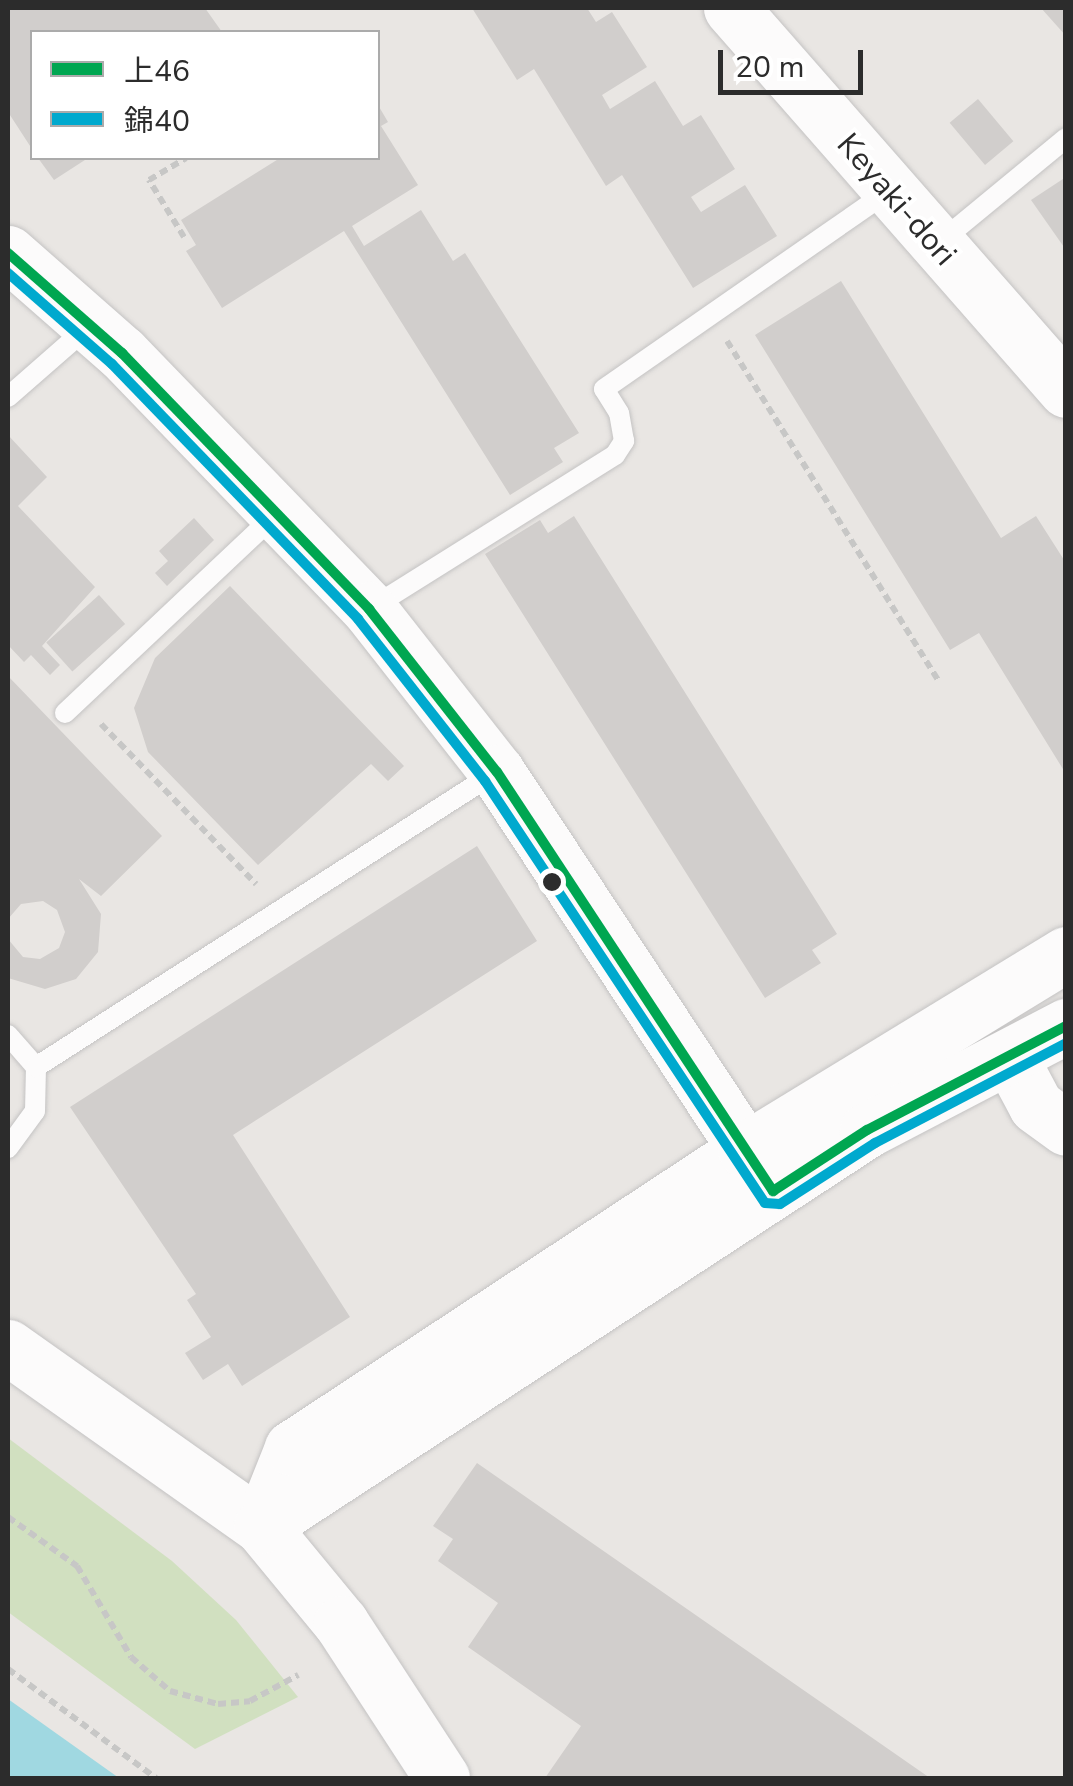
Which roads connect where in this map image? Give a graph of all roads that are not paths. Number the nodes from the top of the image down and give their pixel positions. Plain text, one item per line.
1 (731, 8) edge
2 (1066, 138) edge
3 (887, 192) junction
4 (935, 246) junction
5 (8, 254) edge
6 (90, 325) junction
7 (1066, 390) edge
8 (8, 397) edge
9 (278, 512) junction
10 (369, 609) junction
11 (72, 707) road end
12 (496, 772) junction
13 (1066, 954) edge
14 (1066, 1026) edge
15 (8, 1034) edge
16 (1010, 1057) junction
17 (36, 1067) junction
18 (1066, 1128) edge
19 (8, 1148) edge
20 (759, 1171) junction
21 (8, 1347) edge
22 (261, 1526) junction
23 (442, 1778) edge

1 - 3 street, Keyaki-dori
2 - 4 lane
3 - 4 street, Keyaki-dori
3 - 10 lane
4 - 7 street, Keyaki-dori
5 - 6 street
6 - 8 lane
6 - 9 street
9 - 10 street
9 - 11 lane
10 - 12 street
12 - 17 lane
12 - 20 street
13 - 20 street
14 - 16 street
15 - 17 lane
16 - 18 street
16 - 20 street
17 - 19 lane
20 - 22 street
21 - 22 street
22 - 23 street

